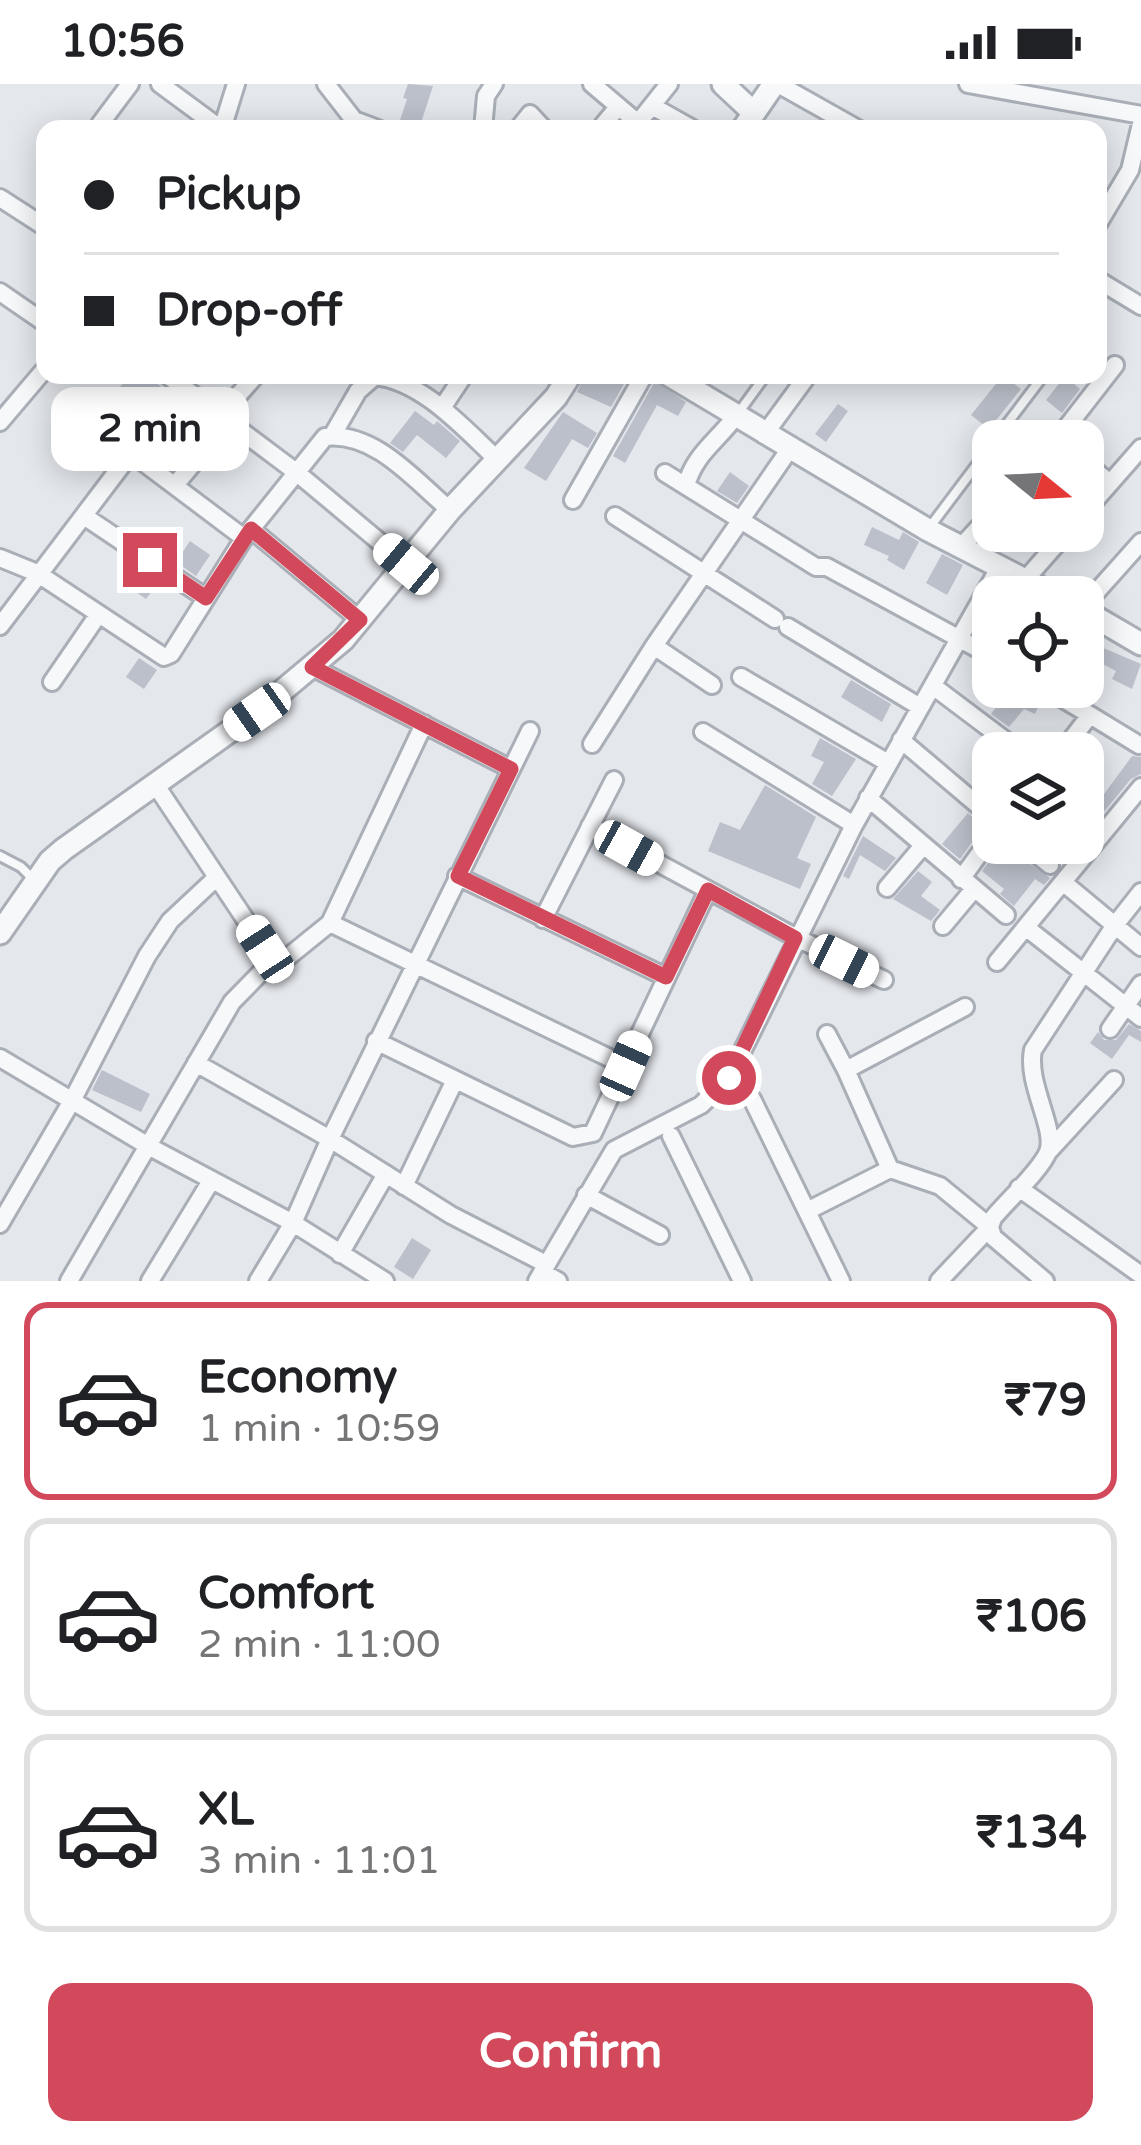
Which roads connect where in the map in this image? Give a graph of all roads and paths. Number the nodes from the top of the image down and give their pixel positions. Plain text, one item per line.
1 (130, 84) edge
2 (160, 84) edge
3 (236, 84) edge
4 (592, 84) edge
5 (669, 84) edge
6 (724, 84) edge
7 (776, 84) edge
8 (968, 84) edge
9 (487, 88) edge
10 (335, 89) edge
11 (618, 106) junction
12 (652, 106) junction
13 (1141, 119) edge
14 (103, 120) edge
15 (210, 120) edge
16 (225, 120) edge
17 (351, 120) edge
18 (484, 120) edge
19 (607, 120) edge
20 (634, 120) edge
21 (640, 120) edge
22 (677, 120) edge
23 (747, 120) edge
24 (749, 120) edge
25 (841, 120) edge
26 (0, 198) edge
27 (1107, 204) edge
28 (36, 221) edge
29 (1107, 285) edge
30 (0, 292) edge
31 (1141, 306) edge
32 (36, 317) edge
33 (1115, 364) dead end
34 (1107, 375) edge
35 (36, 380) edge
36 (179, 384) edge
37 (249, 384) edge
38 (366, 384) edge
39 (401, 384) edge
40 (458, 384) edge
41 (563, 384) edge
42 (639, 384) edge
43 (703, 384) edge
44 (759, 384) edge
45 (801, 384) edge
46 (1037, 384) edge
47 (1100, 384) edge
48 (442, 408) junction
49 (735, 417) junction
50 (224, 419) junction
51 (1010, 420) edge
52 (1073, 420) edge
53 (0, 422) edge
54 (764, 435) junction
55 (332, 436) junction
56 (1141, 448) edge
57 (789, 450) junction
58 (498, 460) junction
59 (972, 471) edge
60 (296, 472) junction
61 (665, 473) dead end
62 (1104, 478) edge
63 (1110, 483) junction
64 (175, 485) junction
65 (686, 486) junction
66 (1104, 490) edge
67 (573, 500) dead end
68 (450, 510) junction
69 (84, 516) junction
70 (615, 516) dead end
71 (739, 520) junction
72 (928, 530) junction
73 (247, 533) junction
74 (972, 535) edge
75 (1141, 542) edge
76 (960, 548) junction
77 (1050, 552) edge
78 (0, 558) edge
79 (406, 564) junction
80 (999, 568) junction
81 (704, 571) junction
82 (37, 573) junction
83 (1016, 576) edge
84 (1029, 576) edge
85 (1104, 585) edge
86 (206, 598) junction
87 (98, 615) junction
88 (360, 620) junction
89 (1104, 622) edge
90 (0, 626) edge
91 (962, 638) junction
92 (972, 644) edge
93 (1141, 644) edge
94 (654, 646) junction
95 (312, 667) junction
96 (741, 677) dead end
97 (52, 682) dead end
98 (712, 685) dead end
99 (933, 686) junction
100 (920, 707) junction
101 (1078, 708) edge
102 (1090, 715) junction
103 (424, 724) junction
104 (530, 731) dead end
105 (703, 732) dead end
106 (994, 732) edge
107 (1077, 732) edge
108 (901, 740) junction
109 (592, 744) dead end
110 (1139, 745) edge
111 (888, 763) junction
112 (511, 769) junction
113 (614, 780) dead end
114 (155, 784) junction
115 (1141, 787) edge
116 (868, 798) junction
117 (972, 800) edge
118 (854, 825) junction
119 (590, 826) junction
120 (922, 847) junction
121 (0, 856) edge
122 (978, 864) edge
123 (458, 876) junction
124 (217, 878) junction
125 (34, 881) junction
126 (1064, 883) junction
127 (967, 884) junction
128 (887, 888) dead end
129 (708, 890) junction
130 (1141, 892) edge
131 (1006, 915) dead end
132 (543, 919) junction
133 (329, 923) junction
134 (1115, 925) junction
135 (943, 926) dead end
136 (1028, 928) junction
137 (0, 933) edge
138 (795, 938) junction
139 (1141, 947) edge
140 (275, 958) junction
141 (415, 961) junction
142 (997, 962) dead end
143 (1082, 973) junction
144 (666, 977) junction
145 (884, 980) dead end
146 (1141, 984) edge
147 (965, 1006) dead end
148 (1133, 1012) edge
149 (1110, 1029) dead end
150 (827, 1034) dead end
151 (376, 1041) junction
152 (0, 1058) edge
153 (196, 1063) junction
154 (626, 1066) junction
155 (846, 1070) junction
156 (729, 1078) junction
157 (455, 1080) junction
158 (1114, 1080) dead end
159 (73, 1099) junction
160 (593, 1133) junction
161 (671, 1136) dead end
162 (330, 1139) junction
163 (149, 1147) junction
164 (614, 1150) junction
165 (1048, 1152) junction
166 (890, 1169) junction
167 (386, 1174) junction
168 (212, 1181) junction
169 (404, 1186) junction
170 (1019, 1188) junction
171 (586, 1195) junction
172 (807, 1211) junction
173 (292, 1223) junction
174 (0, 1224) edge
175 (990, 1227) junction
176 (660, 1235) dead end
177 (340, 1254) junction
178 (546, 1275) edge
179 (1139, 1277) edge
180 (1038, 1279) edge
181 (69, 1281) edge
182 (150, 1281) edge
183 (258, 1281) edge
184 (385, 1281) edge
185 (742, 1281) edge
186 (841, 1281) edge
187 (939, 1281) edge

1 - 14 street
2 - 15 street
3 - 16 street
4 - 11 street
5 - 12 street
6 - 23 street
7 - 24 street
7 - 25 street
8 - 13 street
9 - 18 street
10 - 17 street
11 - 19 street
11 - 20 street
12 - 21 street
12 - 22 street
13 - 27 street
26 - 28 street
29 - 31 street
30 - 32 street
33 - 34 street
35 - 53 street
36 - 50 street
37 - 50 street
38 - 55 street
39 - 48 street
40 - 48 street
41 - 58 street
42 - 67 street
43 - 49 street
44 - 49 lane
45 - 54 street
46 - 51 lane
47 - 52 street
48 - 58 street
49 - 54 street
49 - 65 street
50 - 60 street
50 - 64 street
54 - 57 street
55 - 60 street
55 - 68 street
56 - 63 street
57 - 71 street
57 - 72 street
58 - 68 street
59 - 72 lane
60 - 73 street
60 - 79 street
61 - 65 street
62 - 63 street
63 - 66 street
64 - 69 street
64 - 73 street
65 - 71 street
68 - 79 street
69 - 82 street
69 - 86 street
70 - 81 street
71 - 81 street
71 - 91 street
72 - 76 street
73 - 86 street
73 - 88 street
74 - 76 street
75 - 85 street
76 - 80 street
77 - 84 street
78 - 82 street
79 - 88 street
80 - 83 street
80 - 91 street
81 - 94 street
81 - 100 street
82 - 87 street
82 - 90 street
86 - 87 street
87 - 97 street
88 - 95 street
89 - 93 street
91 - 92 street
91 - 99 street
94 - 98 street
94 - 109 street
95 - 103 street
95 - 114 street
96 - 111 street
99 - 100 street
99 - 106 street
100 - 108 street
101 - 102 street
102 - 107 street
102 - 110 street
103 - 112 street
103 - 133 street
104 - 112 street
105 - 118 street
108 - 111 street
108 - 117 street
111 - 116 street
112 - 123 street
113 - 119 street
114 - 124 street
114 - 125 street
115 - 126 street
116 - 118 street
116 - 120 street
118 - 138 street
119 - 129 street
119 - 132 street
120 - 127 street
120 - 128 street
121 - 125 lane
122 - 127 street
123 - 132 street
123 - 141 street
124 - 140 street
124 - 159 street
125 - 137 street
126 - 134 street
126 - 136 street
127 - 131 street
127 - 135 street
129 - 138 street
129 - 144 street
130 - 134 street
132 - 144 street
133 - 140 street
133 - 141 street
134 - 139 street
134 - 143 street
136 - 142 street
136 - 143 street
138 - 145 street
138 - 156 street
140 - 153 street
141 - 151 street
141 - 154 street
143 - 148 street
143 - 165 street
144 - 154 street
146 - 148 street
147 - 155 street
148 - 149 street
150 - 155 street
151 - 157 street
151 - 162 street
152 - 159 street
153 - 162 street
153 - 163 street
154 - 160 street
155 - 166 street
156 - 164 street
156 - 172 street
157 - 160 street
157 - 169 street
158 - 165 street
159 - 163 street
159 - 174 street
160 - 164 street
161 - 185 street
162 - 167 street
162 - 173 street
163 - 168 street
163 - 181 street
164 - 171 street
165 - 170 street
166 - 172 street
166 - 175 street
167 - 169 street
167 - 177 street
168 - 173 street
168 - 182 street
169 - 178 street
170 - 175 street
170 - 179 street
171 - 176 street
171 - 178 street
172 - 186 street
173 - 177 street
173 - 183 street
175 - 180 street
175 - 187 street
177 - 184 street

